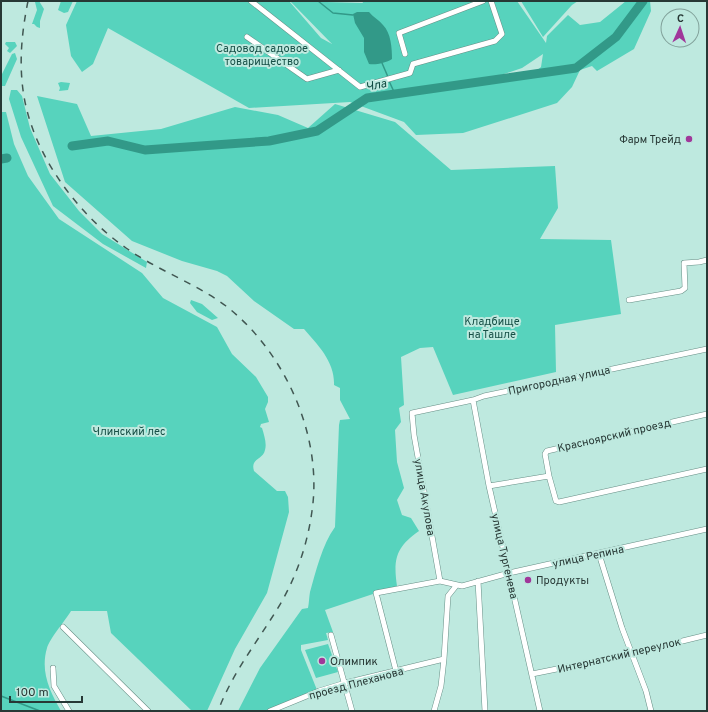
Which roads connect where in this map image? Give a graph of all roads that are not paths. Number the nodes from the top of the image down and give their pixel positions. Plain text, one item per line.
1 (251, 1) edge
2 (483, 1) edge
3 (491, 1) edge
4 (247, 37) dead end
5 (405, 54) dead end
6 (338, 70) junction
7 (707, 260) edge
8 (629, 300) dead end
9 (707, 349) edge
10 (472, 400) junction
11 (412, 413) joint
12 (707, 414) edge
13 (707, 469) edge
14 (549, 476) junction
15 (489, 486) junction
16 (707, 529) edge
17 (599, 554) junction
18 (509, 573) junction
19 (440, 581) junction
20 (478, 581) junction
21 (456, 586) junction
22 (63, 627) dead end
23 (331, 635) dead end
24 (707, 635) edge
25 (633, 653) junction
26 (444, 659) junction
27 (53, 668) dead end
28 (396, 671) junction
29 (532, 674) junction
30 (345, 683) junction
31 (68, 711) edge
32 (148, 711) edge
33 (270, 711) edge
34 (352, 711) edge
35 (434, 711) edge
36 (485, 711) edge
37 (540, 711) edge
38 (651, 711) edge

1 - 6 street
2 - 5 street
3 - 6 street
4 - 6 street
7 - 8 street
9 - 10 street, Пригородная улица
10 - 11 street, Пригородная улица
10 - 15 street, улица Тургенева
11 - 19 street, улица Акулова
12 - 14 street, Красноярский проезд
13 - 14 street, Красноярский проезд
14 - 15 street
15 - 18 street, улица Тургенева
16 - 17 street, улица Репина
17 - 18 street, улица Репина
17 - 25 street
18 - 20 street, улица Репина
18 - 29 street, улица Тургенева
19 - 21 street, улица Репина
19 - 28 street, улица Репина
20 - 21 street, улица Репина
20 - 36 street
21 - 26 street
22 - 32 street
23 - 30 street
24 - 25 street, Интернатский переулок
25 - 29 street, Интернатский переулок
25 - 38 street
26 - 28 street, проезд Плеханова
26 - 35 street
27 - 31 street
28 - 30 street, проезд Плеханова
29 - 37 street, улица Тургенева
30 - 33 street, проезд Плеханова
30 - 34 street

